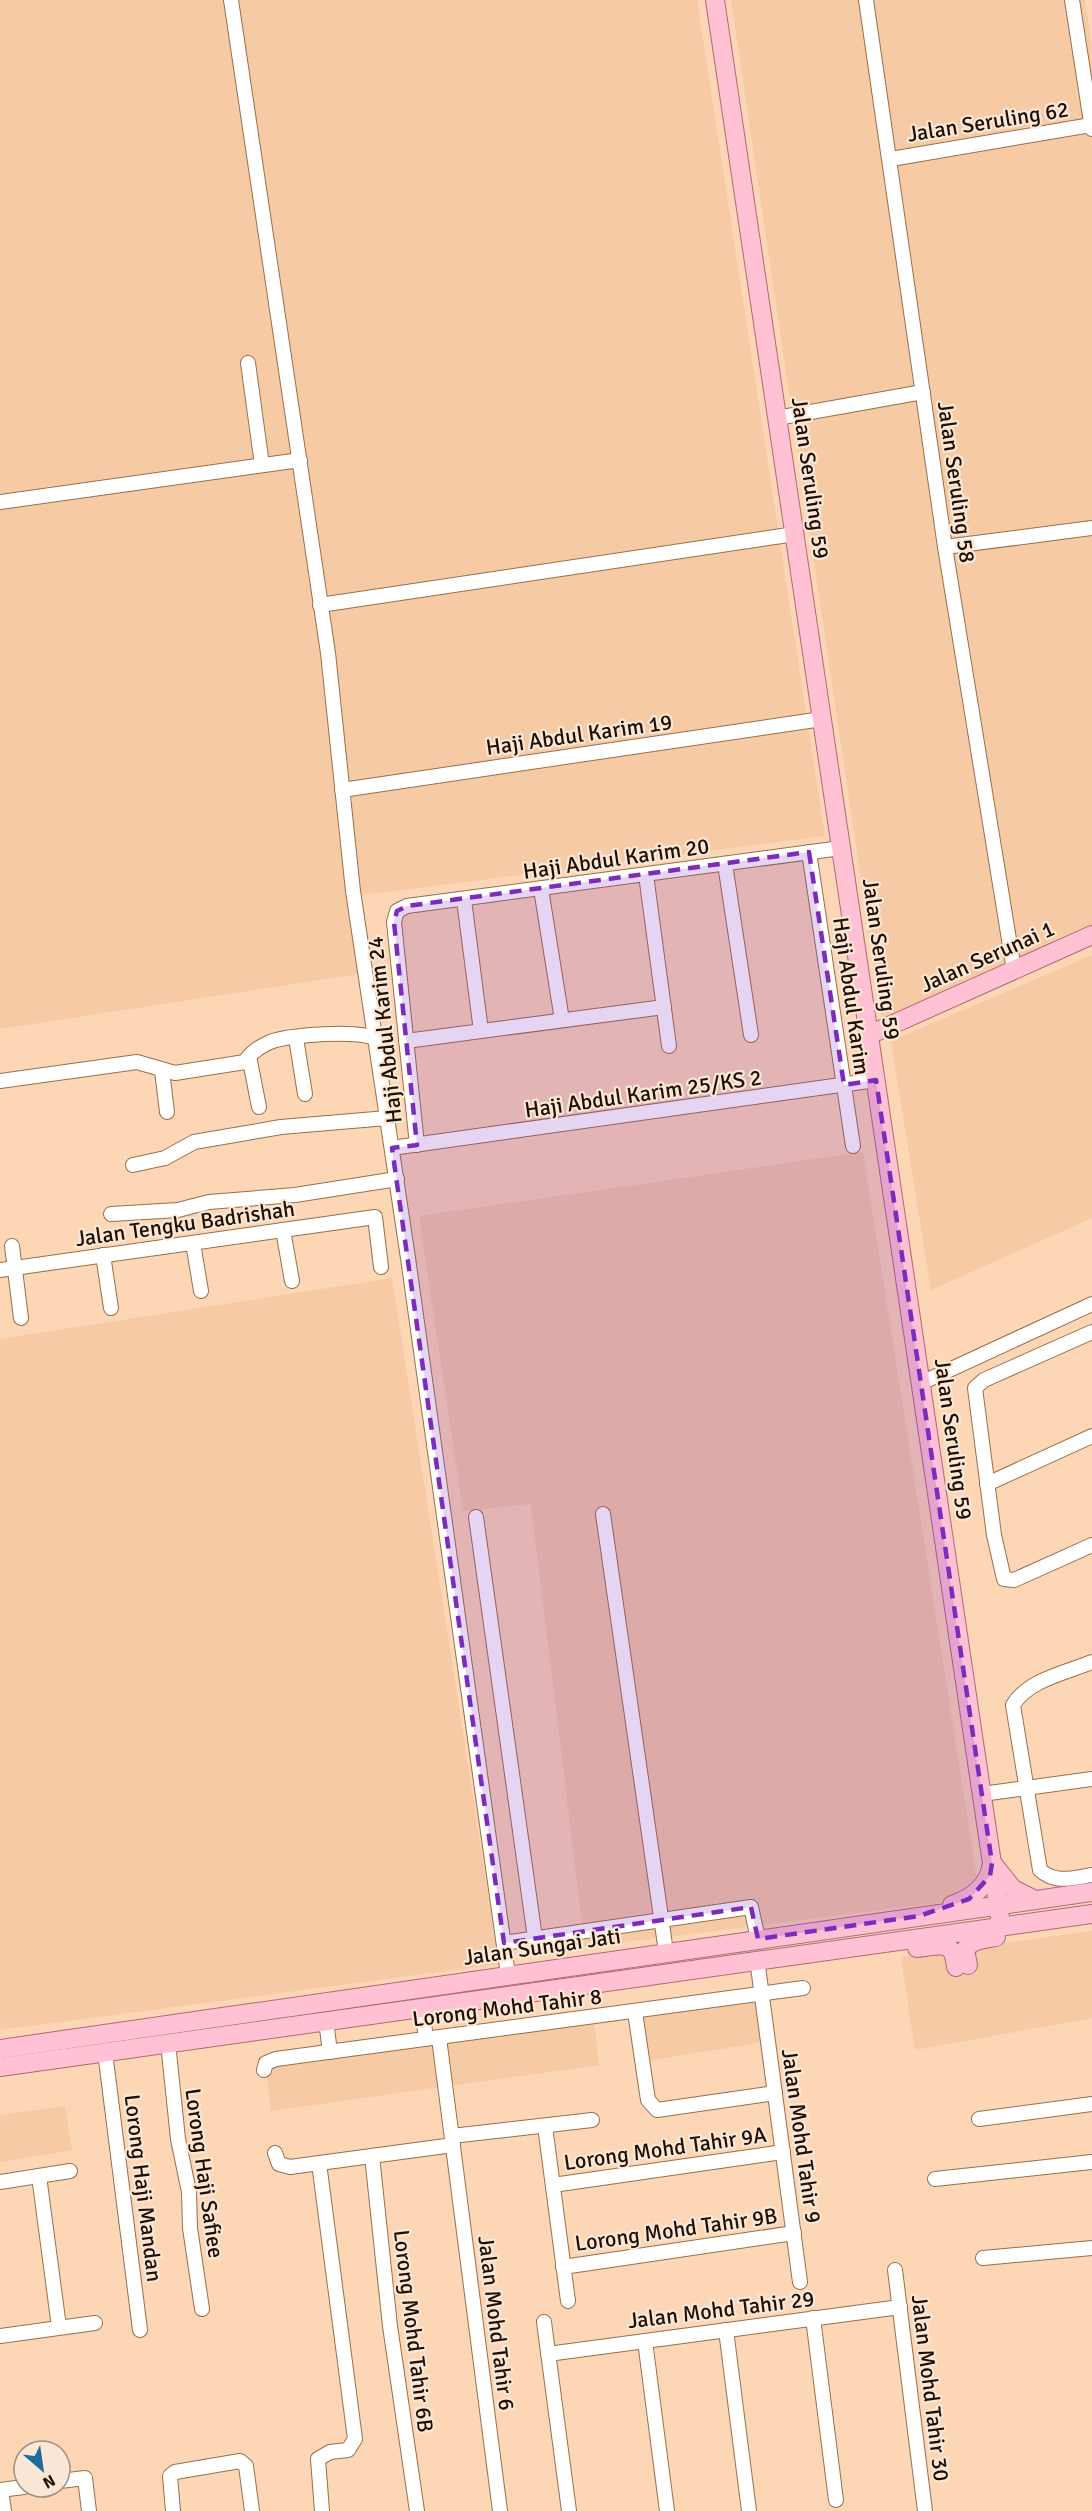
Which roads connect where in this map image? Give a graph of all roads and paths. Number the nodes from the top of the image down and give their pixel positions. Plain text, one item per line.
1 (231, 0) edge
2 (715, 0) edge
3 (866, 0) edge
4 (1072, 0) edge
5 (1092, 127) edge
6 (891, 159) junction
7 (248, 363) dead end
8 (923, 392) junction
9 (777, 418) junction
10 (300, 460) junction
11 (262, 465) junction
12 (0, 502) edge
13 (1092, 528) edge
14 (795, 534) junction
15 (945, 547) junction
16 (320, 604) junction
17 (822, 719) junction
18 (342, 790) junction
19 (841, 848) junction
20 (809, 852) junction
21 (724, 864) junction
22 (646, 875) junction
23 (541, 889) junction
24 (464, 900) junction
25 (397, 911) joint
26 (1092, 935) edge
27 (1014, 970) junction
28 (663, 1007) junction
29 (562, 1020) junction
30 (481, 1031) junction
31 (751, 1035) dead end
32 (869, 1035) junction
33 (296, 1038) junction
34 (375, 1039) junction
35 (406, 1041) junction
36 (669, 1046) dead end
37 (249, 1056) junction
38 (162, 1071) junction
39 (876, 1080) junction
40 (0, 1081) edge
41 (844, 1085) junction
42 (305, 1094) dead end
43 (259, 1107) dead end
44 (167, 1112) dead end
45 (387, 1118) junction
46 (417, 1145) junction
47 (853, 1146) dead end
48 (392, 1148) junction
49 (133, 1165) dead end
50 (397, 1179) junction
51 (111, 1214) dead end
52 (283, 1230) junction
53 (193, 1243) junction
54 (12, 1246) dead end
55 (103, 1255) junction
56 (381, 1267) dead end
57 (14, 1268) junction
58 (0, 1270) edge
59 (292, 1281) dead end
60 (201, 1291) dead end
61 (1092, 1304) edge
62 (111, 1308) dead end
63 (21, 1318) dead end
64 (1092, 1332) edge
65 (921, 1383) junction
66 (1092, 1436) edge
67 (987, 1484) junction
68 (603, 1514) dead end
69 (476, 1517) dead end
70 (1092, 1545) edge
71 (1092, 1662) edge
72 (1092, 1779) edge
73 (1026, 1787) junction
74 (982, 1794) junction
75 (992, 1863) junction
76 (1092, 1875) edge
77 (1092, 1892) edge
78 (1035, 1900) junction
79 (998, 1904) junction
80 (1092, 1914) edge
81 (919, 1916) junction
82 (1071, 1916) junction
83 (662, 1919) junction
84 (1001, 1924) junction
85 (535, 1938) junction
86 (758, 1939) junction
87 (504, 1943) junction
88 (870, 1943) junction
89 (666, 1952) junction
90 (757, 1959) junction
91 (508, 1975) junction
92 (803, 1988) dead end
93 (762, 1995) junction
94 (422, 2007) junction
95 (635, 2012) junction
96 (326, 2021) junction
97 (432, 2038) junction
98 (168, 2043) junction
99 (0, 2049) edge
100 (105, 2052) junction
101 (330, 2052) junction
102 (0, 2067) edge
103 (264, 2070) dead end
104 (775, 2093) junction
105 (1092, 2104) edge
106 (979, 2119) dead end
107 (592, 2121) dead end
108 (545, 2126) junction
109 (452, 2141) junction
110 (275, 2152) dead end
111 (783, 2152) junction
112 (372, 2156) junction
113 (1092, 2162) edge
114 (319, 2163) junction
115 (70, 2171) dead end
116 (39, 2176) junction
117 (935, 2179) dead end
118 (0, 2182) edge
119 (553, 2185) junction
120 (794, 2234) junction
121 (1092, 2248) edge
122 (983, 2258) dead end
123 (563, 2267) junction
124 (895, 2270) dead end
125 (800, 2283) dead end
126 (568, 2301) dead end
127 (900, 2307) junction
128 (202, 2309) dead end
129 (813, 2318) junction
130 (544, 2322) dead end
131 (95, 2323) dead end
132 (59, 2327) junction
133 (140, 2330) dead end
134 (726, 2330) junction
135 (0, 2336) edge
136 (645, 2341) junction
137 (548, 2354) junction
138 (72, 2480) edge
139 (0, 2490) edge
140 (836, 2500) dead end
141 (4, 2511) edge
142 (89, 2511) edge
143 (173, 2511) edge
144 (252, 2511) edge
145 (322, 2511) edge
146 (417, 2511) edge
147 (500, 2511) edge
148 (569, 2511) edge
149 (667, 2511) edge
150 (749, 2511) edge
151 (925, 2511) edge

1 - 10 street
2 - 9 main road, Jalan Seruling 59
3 - 6 street, Jalan Seruling 58
4 - 5 street
5 - 6 street, Jalan Seruling 62
6 - 8 street, Jalan Seruling 58
7 - 11 street
8 - 9 street
8 - 15 street, Jalan Seruling 58
9 - 14 main road, Jalan Seruling 59
10 - 11 street
10 - 16 street
11 - 12 street
13 - 15 street
14 - 16 street
14 - 17 main road, Jalan Seruling 59
15 - 27 street, Jalan Seruling 58
16 - 18 street
17 - 18 street, Haji Abdul Karim 19
17 - 19 main road, Jalan Seruling 59
18 - 34 street
19 - 20 street, Haji Abdul Karim 20
19 - 32 main road, Jalan Seruling 59
20 - 21 street, Haji Abdul Karim 20
20 - 41 street, Haji Abdul Karim
21 - 22 street, Haji Abdul Karim 20
21 - 31 street
22 - 23 street, Haji Abdul Karim 20
22 - 28 street
23 - 24 street, Haji Abdul Karim 20
23 - 29 street
24 - 25 street, Haji Abdul Karim 20
24 - 30 street
25 - 35 street, Haji Abdul Karim 24
26 - 27 main road, Jalan Serunai 1
27 - 32 main road, Jalan Serunai 1
28 - 29 street
28 - 36 street
29 - 30 street
30 - 35 street
32 - 39 main road, Jalan Seruling 59
33 - 34 street
33 - 37 street
33 - 42 street
34 - 45 street
35 - 46 street, Haji Abdul Karim 24
37 - 38 street
37 - 43 street
38 - 40 street
38 - 44 street
39 - 41 street, Haji Abdul Karim 25/KS 2
39 - 65 main road, Jalan Seruling 59
41 - 46 street, Haji Abdul Karim 25/KS 2
41 - 47 street, Haji Abdul Karim
45 - 48 street
45 - 49 street
46 - 48 street, Haji Abdul Karim 25/KS 2
48 - 50 street
50 - 51 street
50 - 87 street
52 - 53 street, Jalan Tengku Badrishah
52 - 56 street, Jalan Tengku Badrishah
52 - 59 street
53 - 55 street, Jalan Tengku Badrishah
53 - 60 street
54 - 57 street
55 - 57 street, Jalan Tengku Badrishah
55 - 62 street
57 - 58 street, Jalan Tengku Badrishah
57 - 63 street
61 - 65 street
64 - 67 street
65 - 74 main road, Jalan Seruling 59
66 - 67 street
67 - 70 street
68 - 83 street
69 - 85 street
71 - 73 street
72 - 73 street
73 - 74 street
73 - 76 street
74 - 75 main road, Jalan Seruling 59
75 - 78 main road
75 - 79 main road, Jalan Seruling 59
75 - 81 main road
77 - 78 main road, Jalan Sungai Jati
78 - 79 main road, Jalan Sungai Jati
79 - 81 main road, Jalan Sungai Jati
79 - 84 main road, Jalan Seruling 59
80 - 82 main road, Jalan Sungai Jati
81 - 86 main road, Jalan Sungai Jati
82 - 84 main road, Jalan Sungai Jati
82 - 88 main road
83 - 85 street
83 - 86 street
83 - 89 street
84 - 88 main road, Jalan Sungai Jati
85 - 87 street
86 - 89 main road, Jalan Sungai Jati
87 - 91 street
88 - 90 main road, Jalan Sungai Jati
89 - 91 main road, Jalan Sungai Jati
90 - 93 street, Jalan Mohd Tahir 9
90 - 94 main road, Jalan Sungai Jati
91 - 99 main road, Jalan Sungai Jati
92 - 93 street, Lorong Mohd Tahir 8
93 - 95 street, Lorong Mohd Tahir 8
93 - 104 street, Jalan Mohd Tahir 9
94 - 96 main road, Jalan Sungai Jati
94 - 97 street, Jalan Mohd Tahir 6
95 - 97 street, Lorong Mohd Tahir 8
95 - 104 street
96 - 98 main road, Jalan Sungai Jati
96 - 101 street
97 - 101 street, Lorong Mohd Tahir 8
97 - 109 street, Jalan Mohd Tahir 6
98 - 100 main road, Jalan Sungai Jati
98 - 128 street, Lorong Haji Safiee
100 - 102 main road, Jalan Sungai Jati
100 - 133 street, Lorong Haji Mandan
101 - 103 street, Lorong Mohd Tahir 8
104 - 111 street, Jalan Mohd Tahir 9
105 - 106 street
107 - 108 street
108 - 109 street
108 - 119 street
109 - 112 street
109 - 147 street, Jalan Mohd Tahir 6
110 - 114 street
111 - 119 street, Lorong Mohd Tahir 9A
111 - 120 street, Jalan Mohd Tahir 9
112 - 114 street
112 - 146 street, Lorong Mohd Tahir 6B
113 - 117 street
114 - 145 street
115 - 116 street
116 - 118 street
116 - 132 street
119 - 123 street
120 - 123 street, Lorong Mohd Tahir 9B
120 - 125 street, Jalan Mohd Tahir 9
121 - 122 street
123 - 126 street
124 - 127 street, Jalan Mohd Tahir 30
127 - 129 street, Jalan Mohd Tahir 29
127 - 151 street, Jalan Mohd Tahir 30
129 - 134 street, Jalan Mohd Tahir 29
129 - 140 street
130 - 137 street
131 - 132 street
132 - 135 street
134 - 136 street, Jalan Mohd Tahir 29
134 - 150 street
136 - 137 street, Jalan Mohd Tahir 29
136 - 149 street
137 - 148 street
138 - 142 street
139 - 141 street
143 - 144 street

